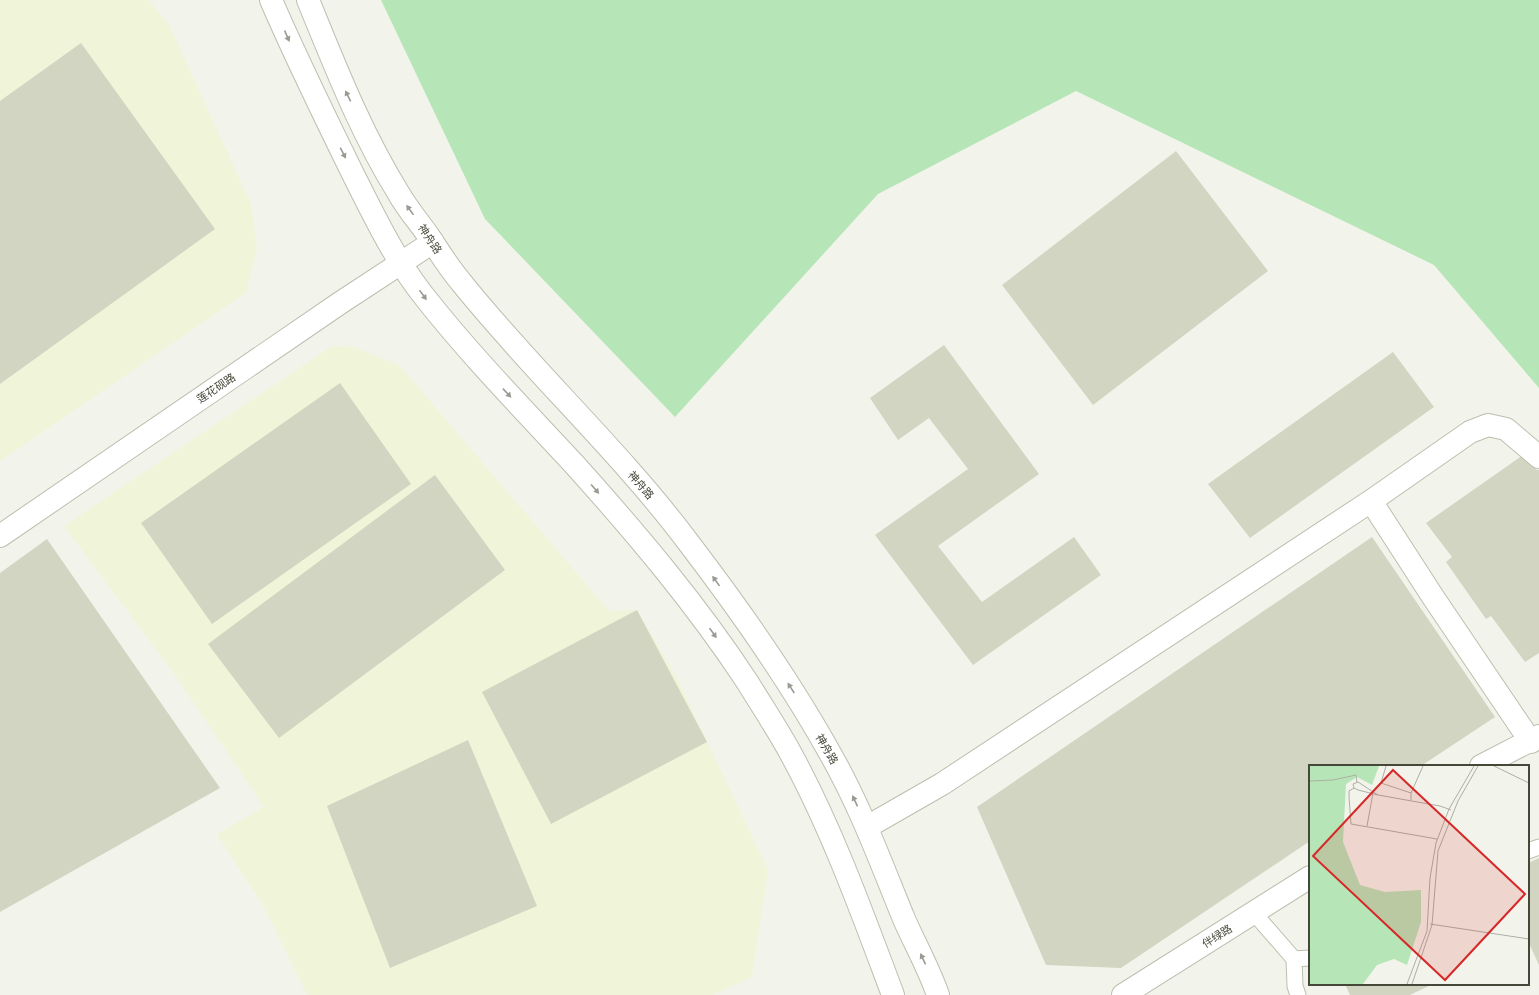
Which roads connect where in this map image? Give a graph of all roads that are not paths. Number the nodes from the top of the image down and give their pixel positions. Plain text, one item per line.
1 (271, 0) edge
2 (308, 0) edge
3 (433, 242) junction
4 (400, 263) junction
5 (1539, 457) edge
6 (1371, 501) junction
7 (0, 536) edge
8 (1536, 742) edge
9 (1485, 764) edge
10 (867, 827) junction
11 (1539, 847) edge
12 (1529, 851) edge
13 (1309, 878) edge
14 (1254, 913) junction
15 (1309, 958) edge
16 (1294, 959) junction
17 (893, 995) edge
18 (938, 995) edge
19 (1123, 995) edge
20 (1298, 995) edge

1 -> 4 street
3 -> 2 street, 神舟路
3 - 4 street, 莲花砚路
10 -> 3 street, 神舟路
4 - 7 street, 莲花砚路
4 -> 17 street
5 - 6 street
6 - 8 street
6 - 10 street
8 - 9 street
18 -> 10 street, 神舟路
11 - 12 lane
13 - 14 street, 伴绿路
14 - 16 lane
14 - 19 street, 伴绿路
15 - 16 lane
16 - 20 lane

